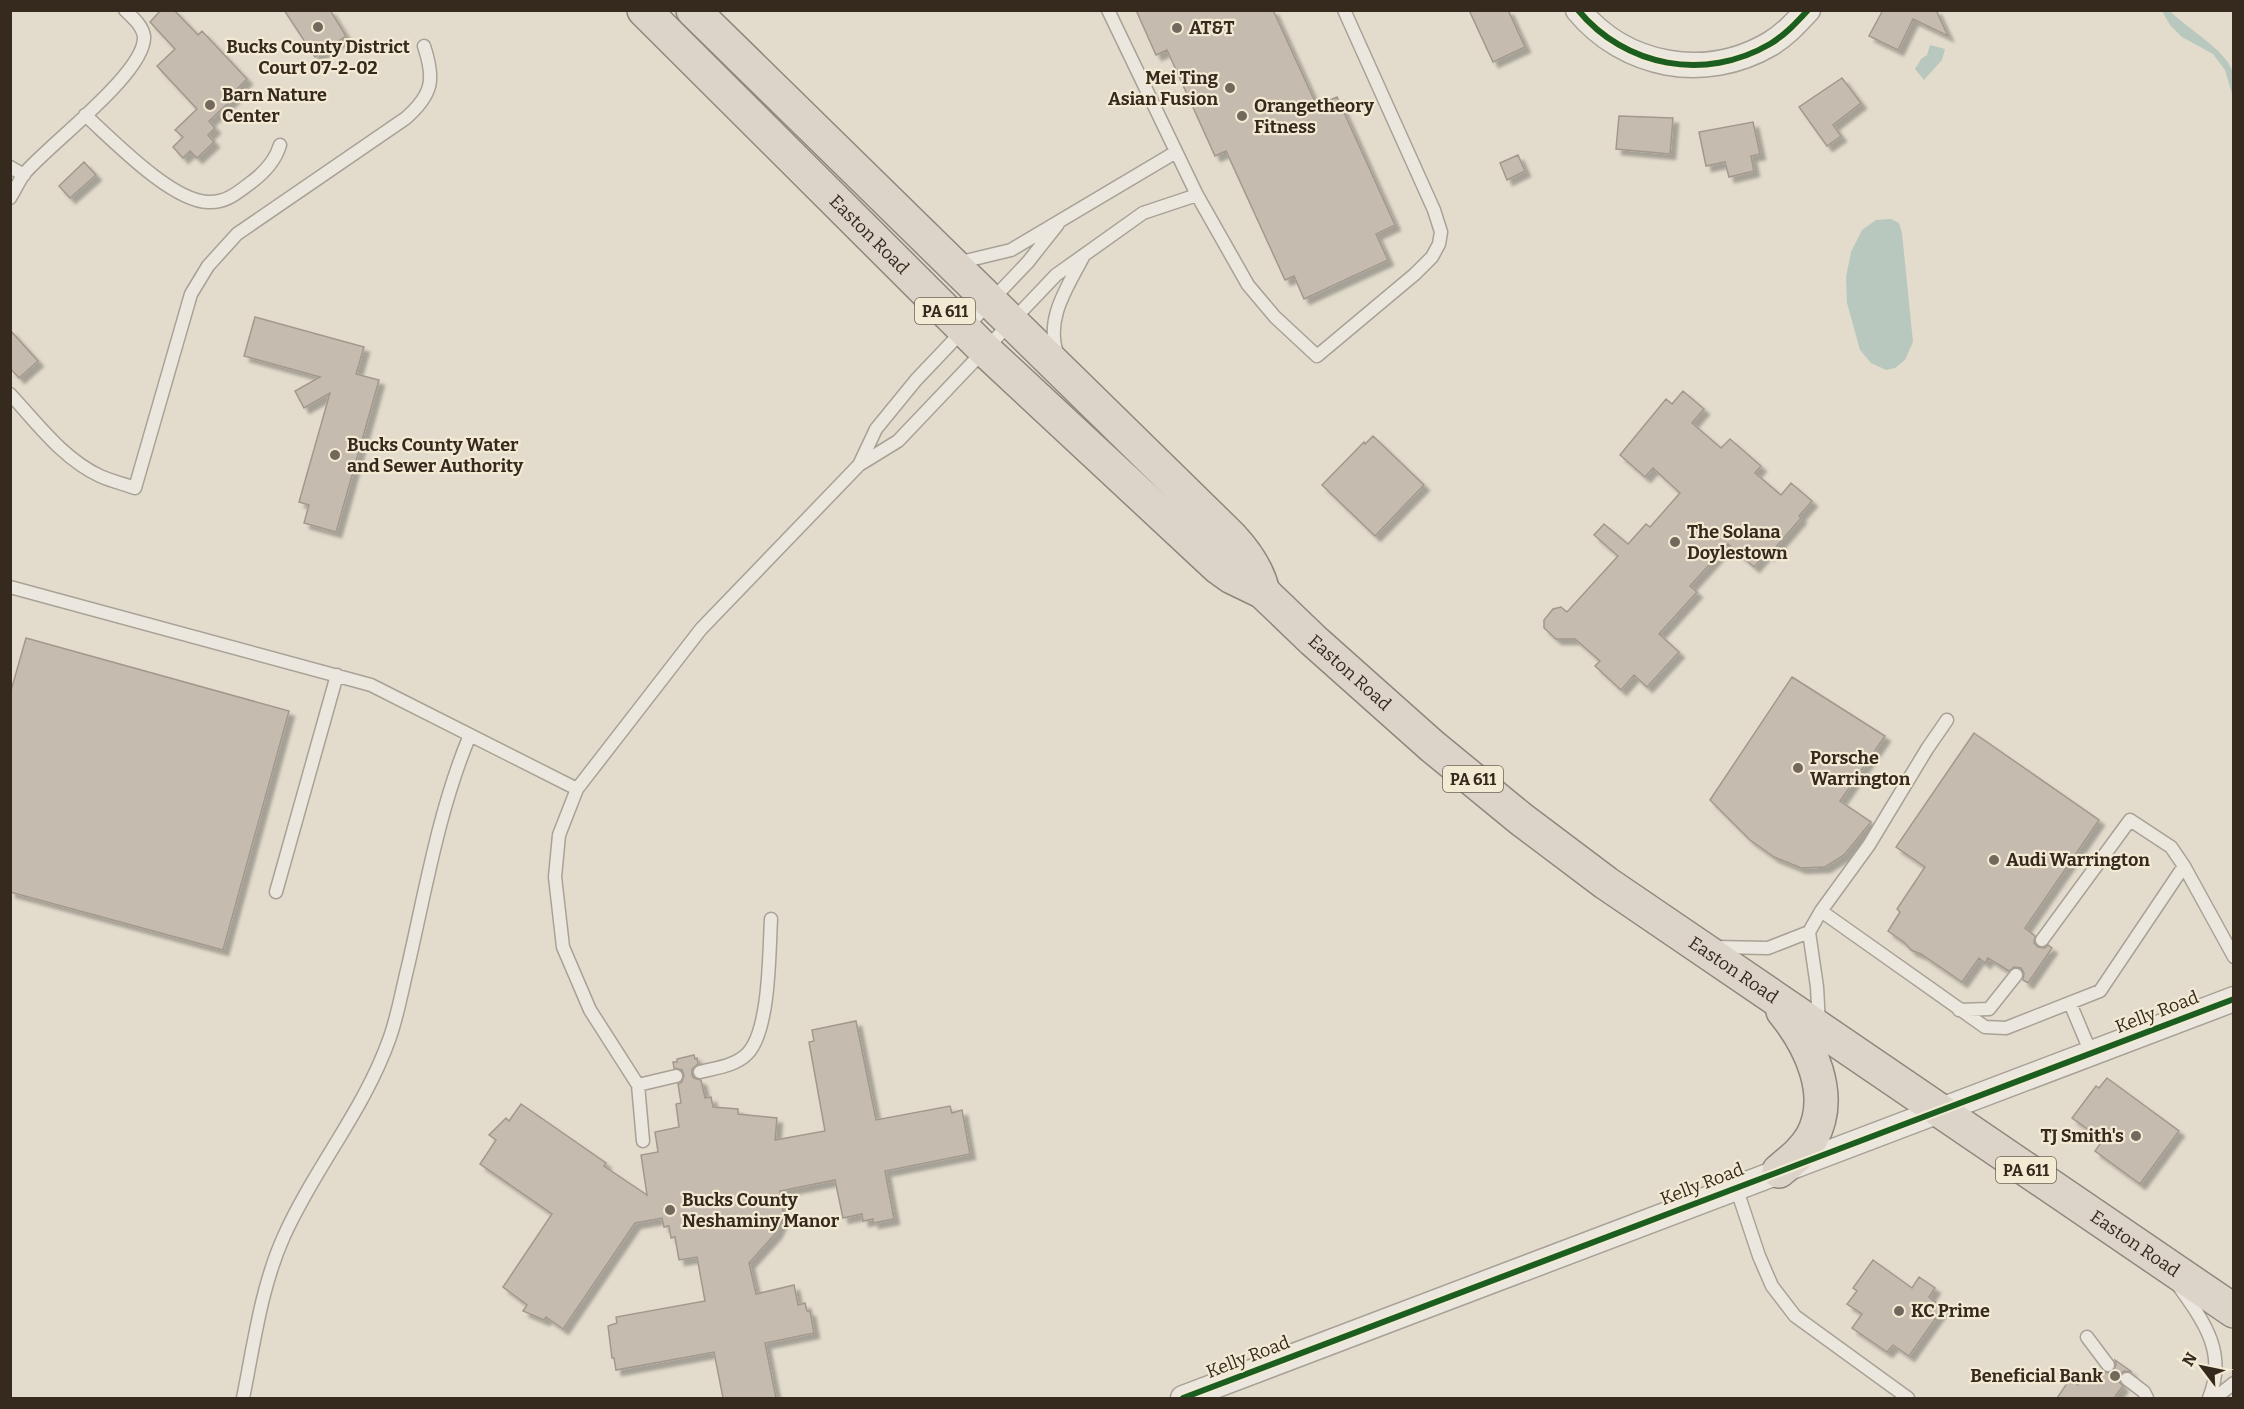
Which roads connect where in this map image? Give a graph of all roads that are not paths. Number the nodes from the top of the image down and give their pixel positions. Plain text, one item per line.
1 (125, 10) edge
2 (644, 10) edge
3 (693, 10) edge
4 (1108, 10) edge
5 (1344, 10) edge
6 (1578, 10) edge
7 (1808, 10) edge
8 (424, 46) dead end
9 (85, 115) junction
10 (280, 146) dead end
11 (1176, 152) junction
12 (10, 167) edge
13 (24, 175) junction
14 (1197, 195) junction
15 (10, 198) edge
16 (1058, 224) junction
17 (1084, 256) junction
18 (951, 264) junction
19 (1000, 312) junction
20 (974, 340) junction
21 (1068, 379) junction
22 (10, 394) edge
23 (859, 465) junction
24 (10, 587) edge
25 (1263, 592) junction
26 (337, 675) junction
27 (1947, 720) dead end
28 (470, 735) junction
29 (577, 789) junction
30 (2184, 866) junction
31 (276, 892) dead end
32 (1821, 911) junction
33 (771, 919) dead end
34 (1809, 932) junction
35 (2042, 940) dead end
36 (1699, 947) junction
37 (2234, 957) edge
38 (2016, 975) dead end
39 (1770, 996) junction
40 (2234, 999) edge
41 (2070, 1003) junction
42 (1959, 1010) junction
43 (1819, 1028) junction
44 (2091, 1053) junction
45 (700, 1072) dead end
46 (676, 1076) dead end
47 (638, 1085) junction
48 (1938, 1111) junction
49 (644, 1141) dead end
50 (1779, 1171) junction
51 (1736, 1187) junction
52 (2162, 1263) junction
53 (2234, 1311) edge
54 (2087, 1337) dead end
55 (2108, 1365) dead end
56 (2127, 1379) dead end
57 (2234, 1383) edge
58 (243, 1398) edge
59 (1183, 1398) edge
60 (1908, 1398) edge
61 (2147, 1398) edge
62 (2209, 1398) edge
63 (2215, 1398) edge

1 - 9 lane
2 - 20 highway, Easton Road / PA 611
3 - 18 highway, Easton Road / PA 611
4 - 11 lane
5 - 14 lane
6 - 7 street
8 - 22 lane
9 - 10 lane
9 - 13 lane
11 - 14 lane
11 - 16 lane
12 - 13 lane
13 - 15 lane
14 - 17 lane
16 - 18 lane
16 - 19 lane
17 - 19 lane
17 - 21 lane
18 - 19 highway, Easton Road / PA 611
19 - 20 lane
19 - 20 lane
19 - 21 highway, Easton Road / PA 611
20 - 23 lane
20 - 23 lane
20 - 25 highway, Easton Road / PA 611
21 - 25 highway, Easton Road / PA 611
23 - 29 lane
24 - 26 lane
25 - 36 highway, Easton Road / PA 611
26 - 28 lane
26 - 31 lane
27 - 32 lane
28 - 29 lane
28 - 58 lane
29 - 47 lane
30 - 35 lane
30 - 37 lane
30 - 41 lane
32 - 34 lane
32 - 42 lane
33 - 45 lane
34 - 36 lane
34 - 43 lane
36 - 39 highway, Easton Road / PA 611
38 - 42 lane
39 - 43 highway, Easton Road / PA 611
39 - 50 highway
40 - 44 street, Kelly Road
41 - 42 lane
41 - 44 lane
43 - 48 highway, Easton Road / PA 611
44 - 48 street, Kelly Road
46 - 47 lane
47 - 49 lane
48 - 50 street, Kelly Road
48 - 52 highway, Easton Road / PA 611
50 - 51 street, Kelly Road
51 - 59 street, Kelly Road
51 - 60 lane
52 - 53 highway, Easton Road / PA 611
52 - 62 lane
54 - 55 lane
56 - 61 lane
57 - 63 lane

